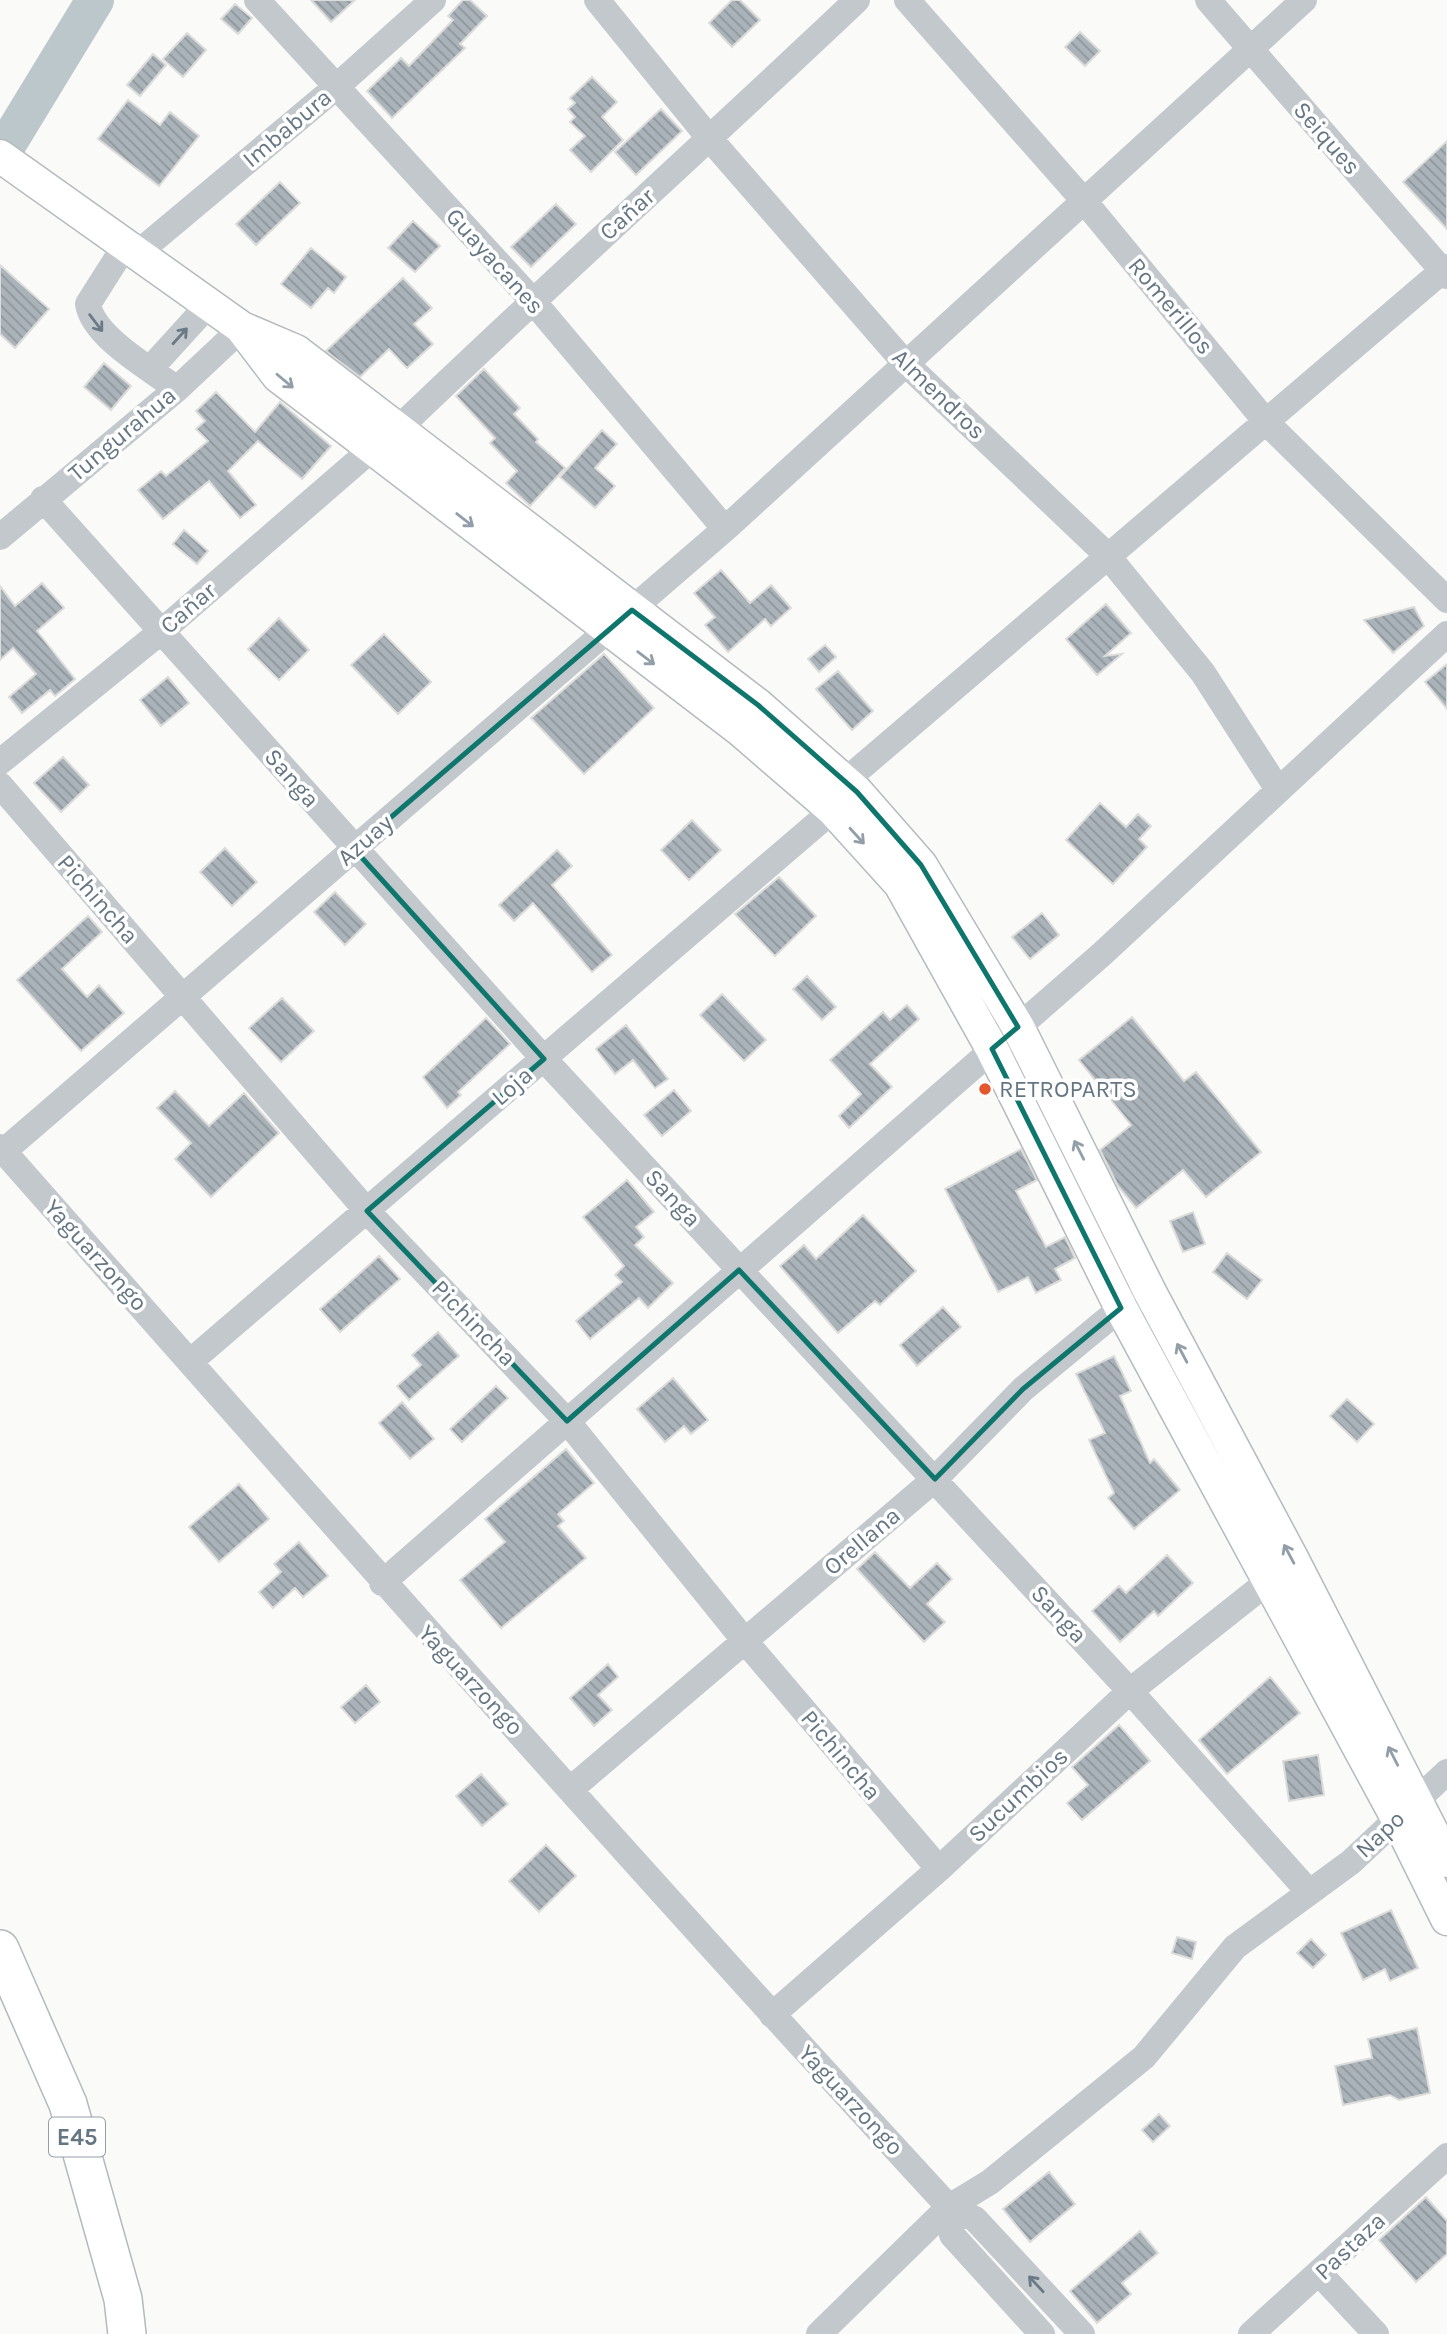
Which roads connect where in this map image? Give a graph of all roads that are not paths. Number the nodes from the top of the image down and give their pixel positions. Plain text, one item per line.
1 (257, 0) edge
2 (433, 0) edge
3 (597, 0) edge
4 (857, 0) edge
5 (907, 0) edge
6 (1208, 0) edge
7 (1304, 0) edge
8 (1251, 50) junction
9 (335, 88) junction
10 (710, 139) junction
11 (9, 163) edge
12 (1085, 202) junction
13 (132, 248) junction
14 (1446, 271) edge
15 (532, 300) junction
16 (209, 304) junction
17 (242, 328) junction
18 (905, 363) junction
19 (150, 369) junction
20 (177, 389) junction
21 (1267, 422) junction
22 (398, 429) junction
23 (373, 449) junction
24 (43, 499) junction
25 (725, 529) junction
26 (0, 537) edge
27 (1107, 555) junction
28 (1447, 600) edge
29 (620, 620) junction
30 (163, 630) junction
31 (1447, 634) edge
32 (0, 762) edge
33 (845, 781) junction
34 (0, 785) edge
35 (1277, 788) junction
36 (833, 810) junction
37 (354, 849) junction
38 (183, 997) junction
39 (1018, 1027) junction
40 (992, 1049) junction
41 (544, 1059) junction
42 (2, 1149) edge
43 (367, 1211) junction
44 (739, 1270) junction
45 (1150, 1292) junction
46 (1121, 1308) junction
47 (191, 1361) junction
48 (567, 1421) junction
49 (935, 1479) junction
50 (1269, 1581) junction
51 (382, 1583) junction
52 (745, 1641) junction
53 (1130, 1691) junction
54 (1447, 1772) edge
55 (572, 1788) junction
56 (1406, 1810) junction
57 (1447, 1861) edge
58 (939, 1869) junction
59 (1309, 1892) junction
60 (1447, 1919) edge
61 (0, 1950) edge
62 (772, 2015) junction
63 (1447, 2156) edge
64 (949, 2207) junction
65 (1320, 2274) junction
66 (127, 2334) edge
67 (819, 2334) edge
68 (1042, 2334) edge
69 (1082, 2334) edge
70 (1251, 2334) edge
71 (1376, 2334) edge

1 - 9 street, Guayacanes
2 - 9 street, Imbabura
3 - 10 street, Almendros
4 - 10 street, Cañar
5 - 12 street, Romerillos
6 - 8 street, Seiques
7 - 8 street, Azuay
8 - 12 street, Azuay
8 - 14 street, Seiques
9 - 13 street, Imbabura
9 - 15 street, Guayacanes
10 - 15 street, Cañar
10 - 18 street, Almendros
11 - 13 main road
12 - 18 street, Azuay
12 - 21 street, Romerillos
13 - 16 main road
13 -> 19 street, Imbabura
14 - 21 street
15 - 22 street, Cañar
15 - 25 street, Guayacanes
16 - 17 main road
19 -> 16 street
17 - 20 street, Tungurahua
17 - 22 main road
17 -> 23 main road
18 - 25 street, Azuay
18 - 27 street, Almendros
19 - 20 street, Imbabura
20 - 24 street, Tungurahua
21 - 27 street
21 - 28 street, Romerillos
22 - 29 main road
23 -> 29 main road
23 - 30 street, Cañar
24 - 26 street, Tungurahua
24 - 30 street, Sanga
25 - 29 street, Azuay
27 - 33 street
27 - 35 street, Almendros
29 - 33 main road
29 -> 36 main road
29 - 37 street, Azuay
30 - 32 street, Cañar
30 - 37 street, Sanga
31 - 35 street
33 - 39 main road
34 - 38 street, Pichincha
35 - 39 street
36 -> 40 main road
36 - 41 street, Loja
37 - 38 street, Azuay
37 - 41 street, Sanga
38 - 42 street, Azuay
38 - 43 street, Pichincha
39 - 40 street
45 -> 39 main road
40 - 44 street
40 - 46 main road
41 - 43 street, Loja
41 - 44 street, Sanga
42 - 47 street, Yaguarzongo
43 - 47 street, Loja
43 - 48 street, Pichincha
44 - 48 street
44 - 49 street, Sanga
45 - 46 street, Orellana
56 -> 45 main road
46 - 49 street, Orellana
46 - 50 main road
47 - 51 street, Yaguarzongo
48 - 51 street
48 - 52 street, Pichincha
49 - 52 street, Orellana
49 - 53 street, Sanga
50 - 53 street, Sucumbios
50 - 56 main road
51 - 55 street, Yaguarzongo
52 - 55 street, Orellana
52 - 58 street, Pichincha
53 - 58 street, Sucumbios
53 - 59 street, Sanga
54 - 56 street, Napo
55 - 62 street, Yaguarzongo
56 - 57 main road
56 - 59 street, Napo
56 - 60 main road
58 - 62 street, Sucumbios
59 - 64 street, Napo
61 - 66 highway, E45
62 - 64 street, Yaguarzongo
63 - 65 street, Pastaza
64 - 67 street, Napo
64 - 68 street, Yaguarzongo
69 -> 64 street, Yaguarzongo
65 - 70 street, Pastaza
65 - 71 street

